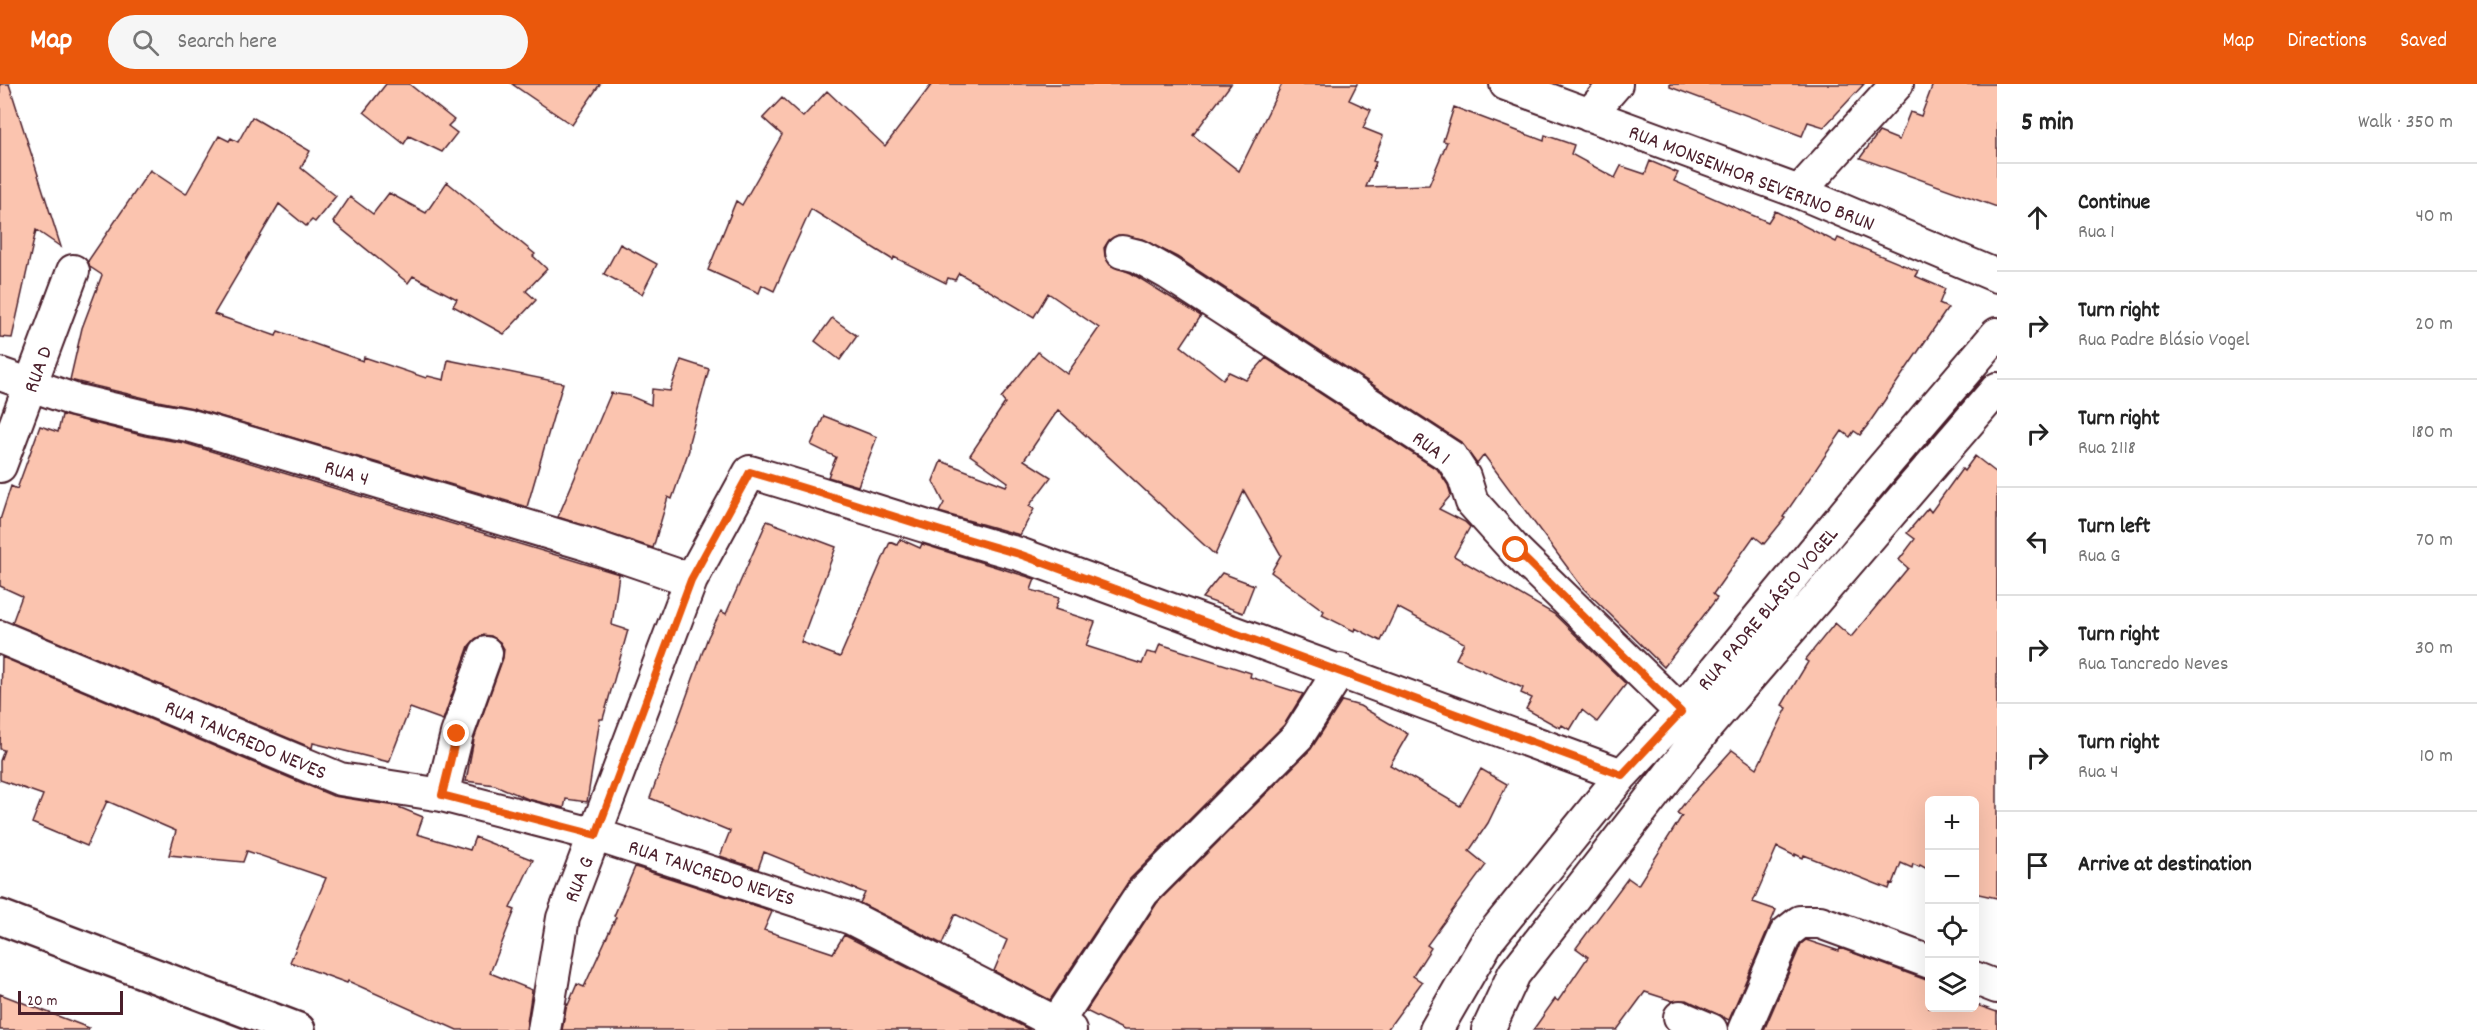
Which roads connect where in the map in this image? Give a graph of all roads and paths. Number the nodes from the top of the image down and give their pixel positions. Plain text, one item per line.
1 (1506, 84) edge
2 (1616, 84) edge
3 (1897, 84) edge
4 (1588, 115) junction
5 (1799, 192) junction
6 (1122, 252) dead end
7 (73, 271) dead end
8 (1997, 276) edge
9 (1997, 334) edge
10 (0, 374) edge
11 (31, 385) junction
12 (1997, 388) edge
13 (0, 466) edge
14 (691, 580) junction
15 (0, 637) edge
16 (486, 653) dead end
17 (1341, 670) junction
18 (1681, 712) junction
19 (1622, 775) junction
20 (442, 795) junction
21 (596, 835) junction
22 (0, 917) edge
23 (1925, 961) edge
24 (1979, 980) edge
25 (1997, 987) edge
26 (1680, 1017) dead end
27 (1059, 1028) edge
28 (298, 1030) edge
29 (544, 1030) edge
30 (1436, 1030) edge
31 (1488, 1030) edge
32 (1711, 1030) edge
33 (1744, 1030) edge

1 - 4 street, RUA MONSENHOR SEVERINO BRUN
2 - 4 street
3 - 5 street
4 - 5 street, RUA MONSENHOR SEVERINO BRUN
5 - 8 street, RUA MONSENHOR SEVERINO BRUN
6 - 18 street, RUA 1
7 - 11 street, RUA D
9 - 18 street, RUA PADRE BLÁSIO VOGEL
10 - 11 street, RUA 4
11 - 13 street, RUA D
11 - 14 street, RUA 4
12 - 31 street, RUA PADRE BLÁSIO VOGEL
14 - 17 street, RUA G
14 - 21 street, RUA G
15 - 20 street, RUA TANCREDO NEVES
16 - 20 street
17 - 19 street
17 - 27 street
18 - 19 street, RUA PADRE BLÁSIO VOGEL
19 - 30 street, RUA PADRE BLÁSIO VOGEL
20 - 21 street, RUA TANCREDO NEVES
21 - 27 street, RUA TANCREDO NEVES
21 - 29 street, RUA G
22 - 28 main road
23 - 33 street
24 - 25 street
26 - 32 street

